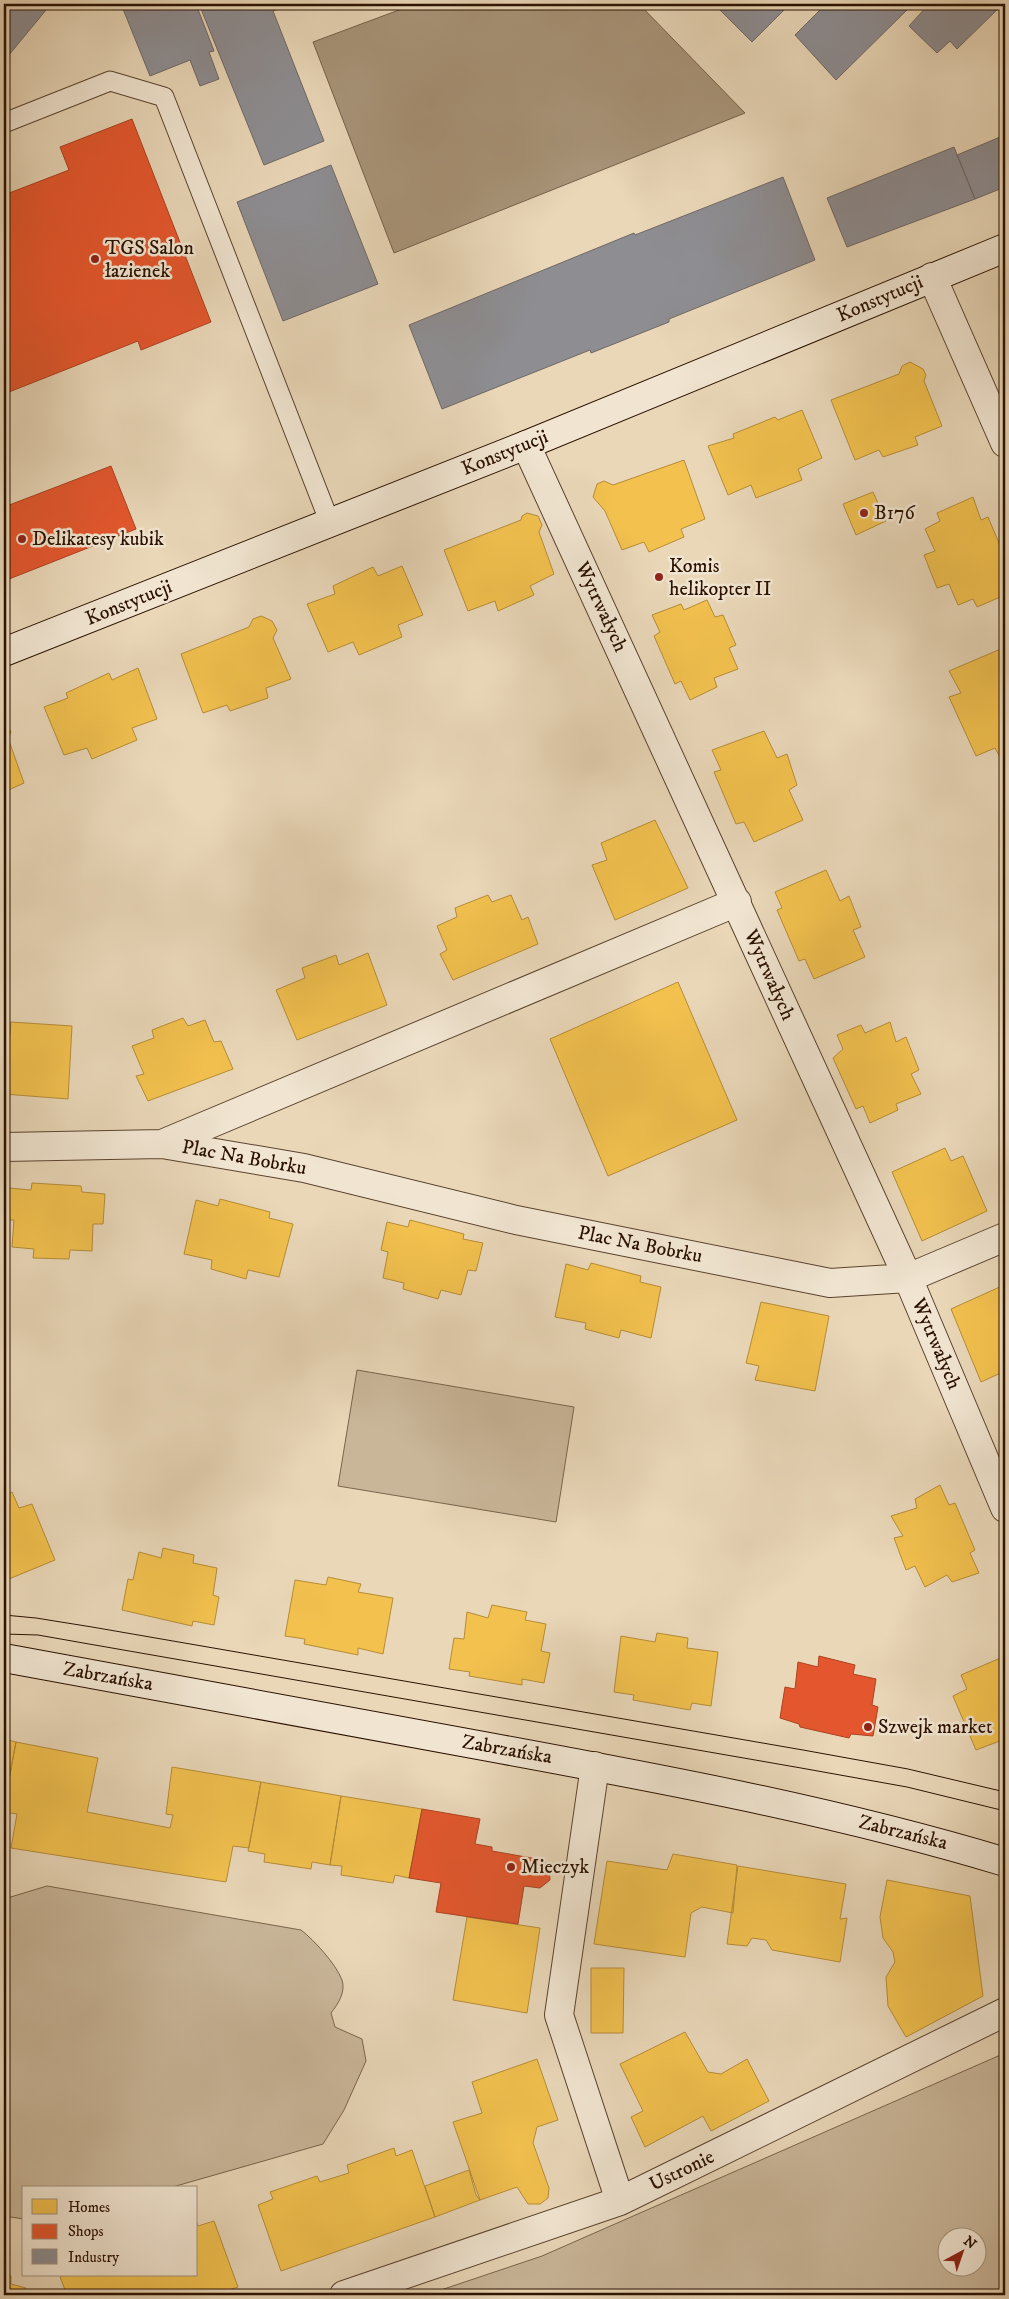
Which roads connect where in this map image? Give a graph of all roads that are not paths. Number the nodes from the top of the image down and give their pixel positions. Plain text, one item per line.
1 (4, 123) edge
2 (1005, 248) edge
3 (932, 277) junction
4 (1005, 443) edge
5 (526, 444) junction
6 (330, 523) junction
7 (4, 652) edge
8 (737, 902) junction
9 (162, 1144) junction
10 (4, 1147) edge
11 (1005, 1237) edge
12 (908, 1278) junction
13 (1005, 1508) edge
14 (4, 1658) edge
15 (595, 1766) junction
16 (1005, 1862) edge
17 (1005, 2012) edge
18 (620, 2201) junction
19 (344, 2295) edge

1 - 6 lane
2 - 3 street, Konstytucji
3 - 4 street
3 - 5 street, Konstytucji
5 - 6 street, Konstytucji
5 - 8 street, Wytrwałych
6 - 7 street, Konstytucji
8 - 9 street, Plac Na Bobrku
8 - 12 street, Wytrwałych
9 - 10 street
9 - 12 street, Plac Na Bobrku
11 - 12 street, Plac Na Bobrku
12 - 13 street, Wytrwałych
14 - 15 street, Zabrzańska
15 - 16 street, Zabrzańska
15 - 18 street
17 - 18 street, Ustronie
18 - 19 street, Ustronie

